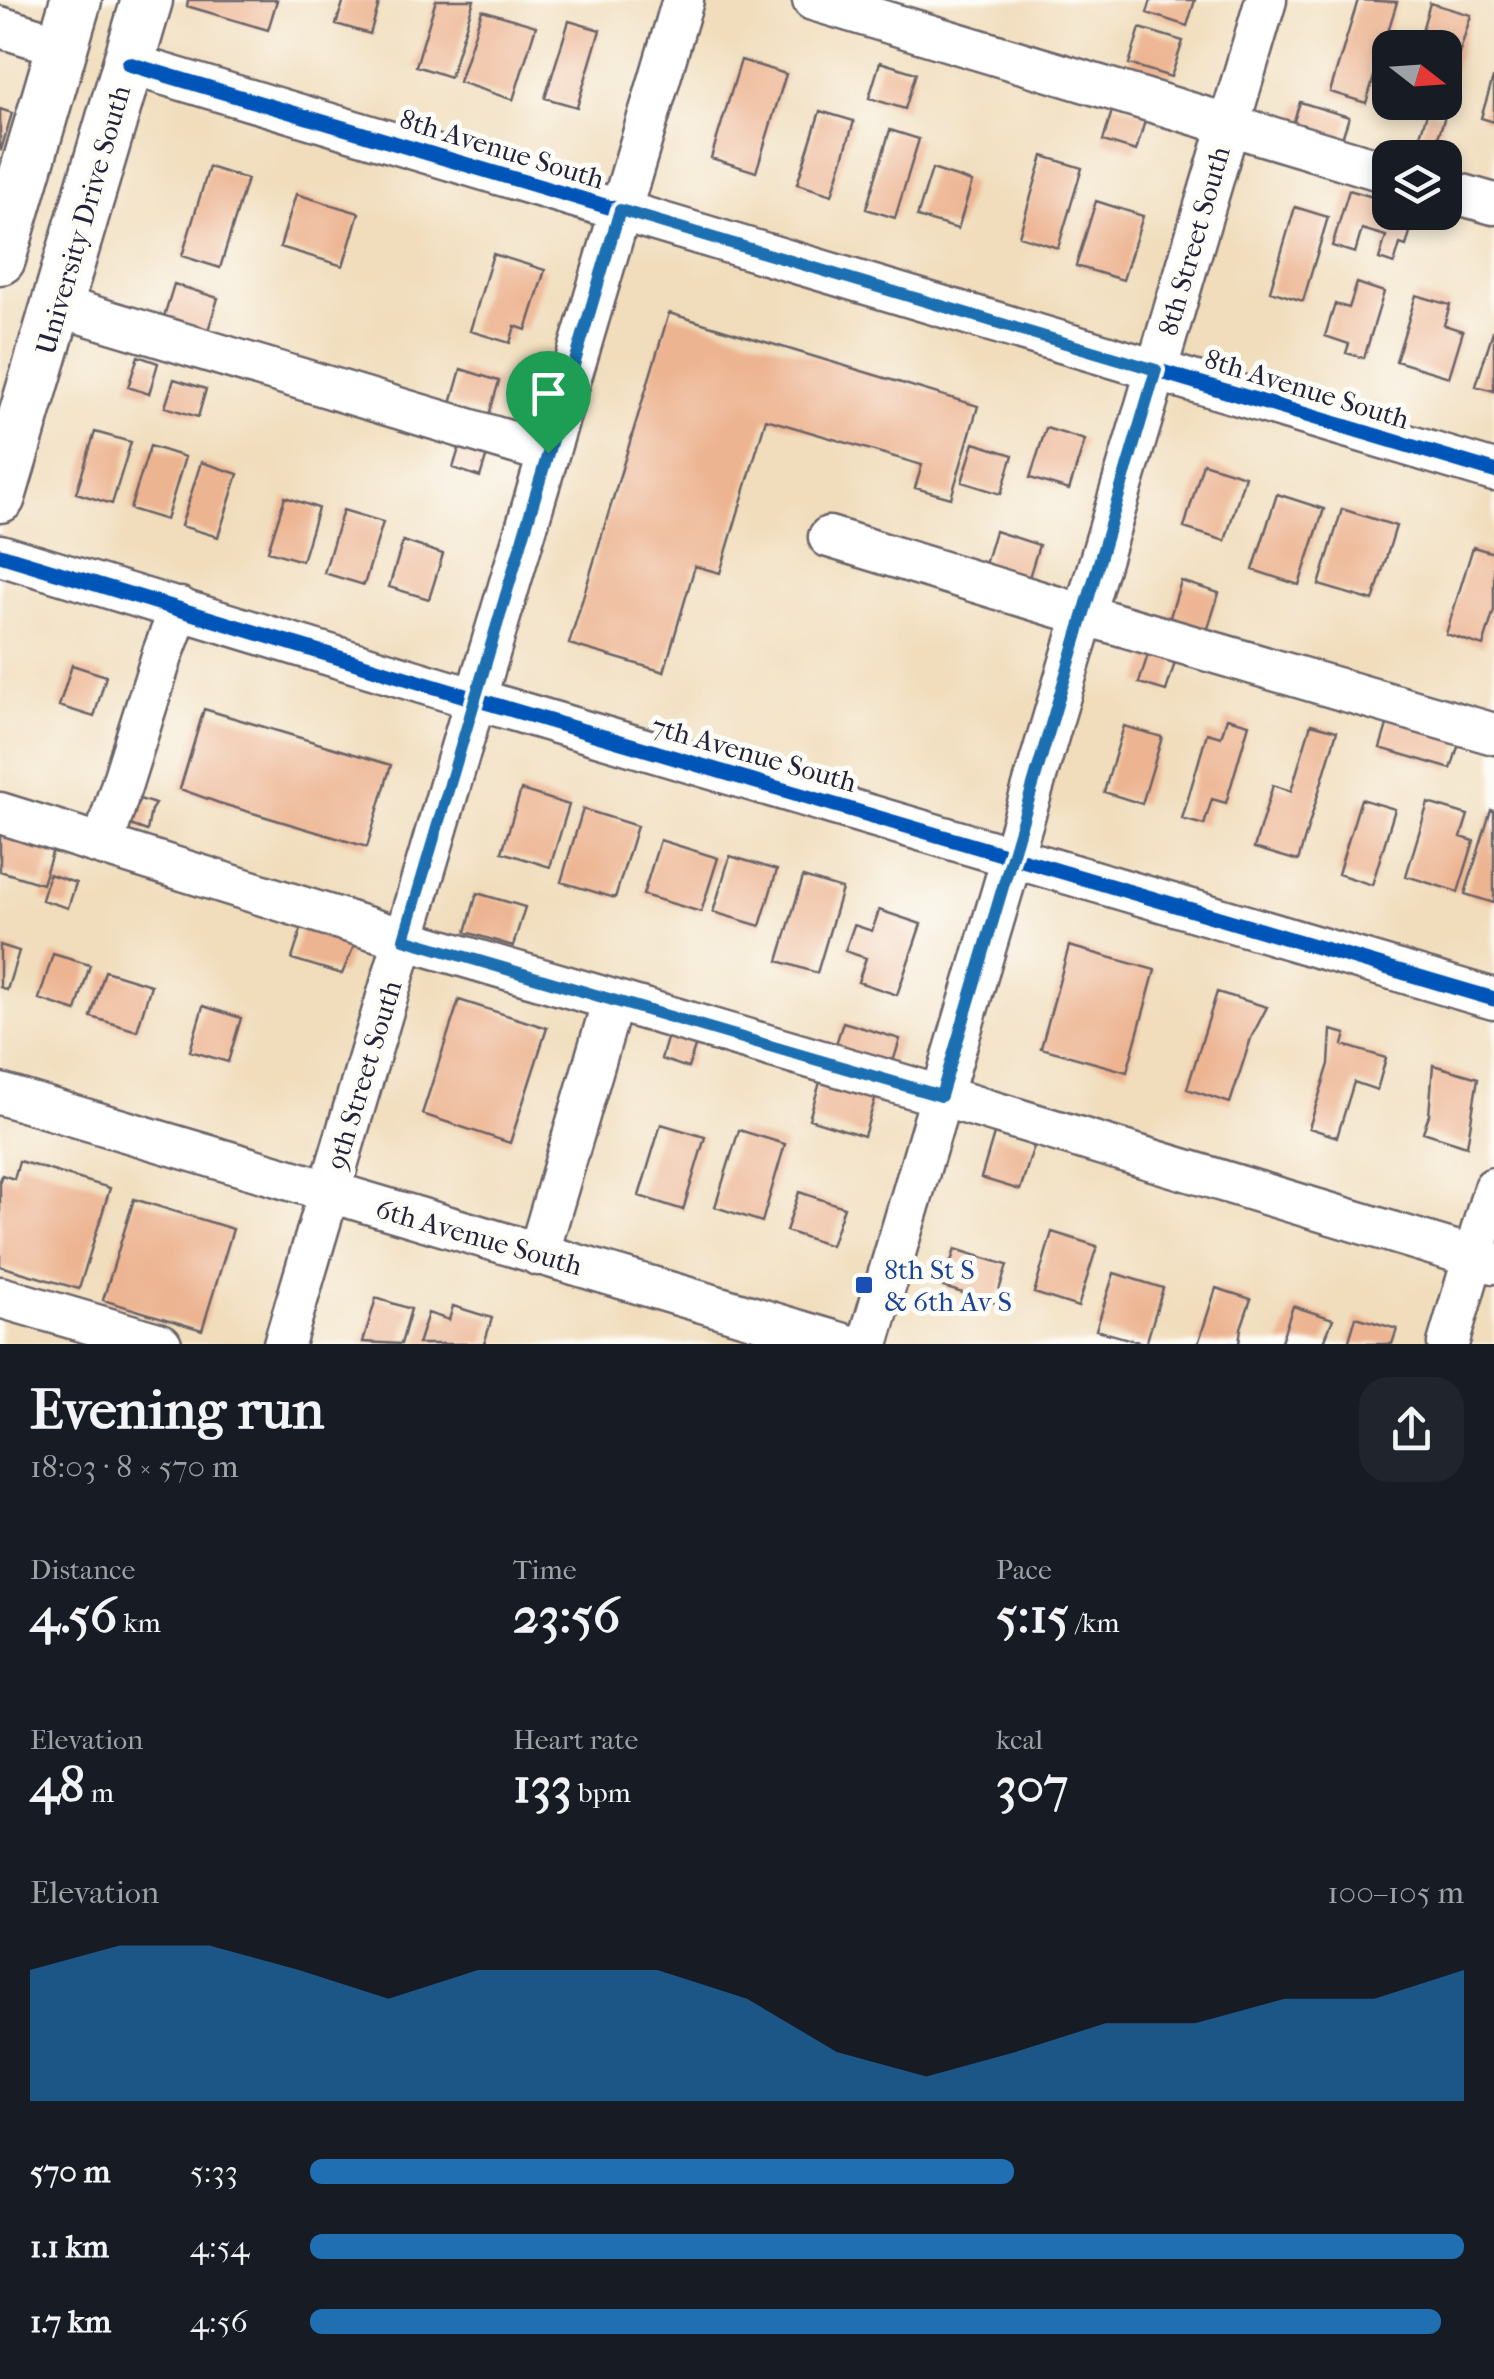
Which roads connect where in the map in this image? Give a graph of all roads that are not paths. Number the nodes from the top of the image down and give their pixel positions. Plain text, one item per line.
1 (147, 0) edge
2 (683, 0) edge
3 (813, 0) edge
4 (1266, 0) edge
5 (69, 23) edge
6 (0, 27) edge
7 (128, 64) junction
8 (1228, 126) junction
9 (1372, 169) edge
10 (1462, 195) edge
11 (1494, 204) edge
12 (620, 210) junction
13 (0, 260) edge
14 (58, 306) junction
15 (1156, 370) junction
16 (548, 453) junction
17 (1494, 471) edge
18 (0, 497) edge
19 (829, 537) dead end
20 (0, 554) edge
21 (180, 608) junction
22 (1084, 614) junction
23 (475, 699) junction
24 (1494, 734) edge
25 (0, 812) edge
26 (104, 844) junction
27 (1012, 856) junction
28 (404, 939) junction
29 (613, 1000) junction
30 (1494, 1000) edge
31 (0, 1094) edge
32 (941, 1096) junction
33 (1494, 1188) edge
34 (328, 1193) junction
35 (538, 1255) junction
36 (1484, 1260) edge
37 (0, 1297) edge
38 (161, 1344) edge
39 (284, 1344) edge
40 (844, 1344) edge
41 (868, 1344) edge
42 (1448, 1344) edge

1 - 7 main road, University Drive South
2 - 12 street, 9th Street South
3 - 8 street
4 - 8 street, 8th Street South
5 - 6 street
5 - 13 main road
7 - 12 street, 8th Avenue South
7 - 14 main road, University Drive South
8 - 9 street
8 - 15 street, 8th Street South
10 - 11 street
12 - 15 street, 8th Avenue South
12 - 16 street, 9th Street South
14 - 16 street
14 - 18 main road, University Drive South
15 - 17 street, 8th Avenue South
15 - 22 street, 8th Street South
16 - 23 street, 9th Street South
19 - 22 street
20 - 21 street, 7th Avenue South
21 - 23 street, 7th Avenue South
21 - 26 street
22 - 24 street
22 - 27 street, 8th Street South
23 - 27 street, 7th Avenue South
23 - 28 street, 9th Street South
25 - 26 street
26 - 28 street
27 - 30 street, 7th Avenue South
27 - 32 street, 8th Street South
28 - 29 street
28 - 34 street, 9th Street South
29 - 32 street
29 - 35 street
31 - 34 street, 6th Avenue South
32 - 36 street
32 - 41 street, 8th Street South
33 - 36 street
34 - 35 street, 6th Avenue South
34 - 39 street, 9th Street South
35 - 40 street, 6th Avenue South
36 - 42 street
37 - 38 street

